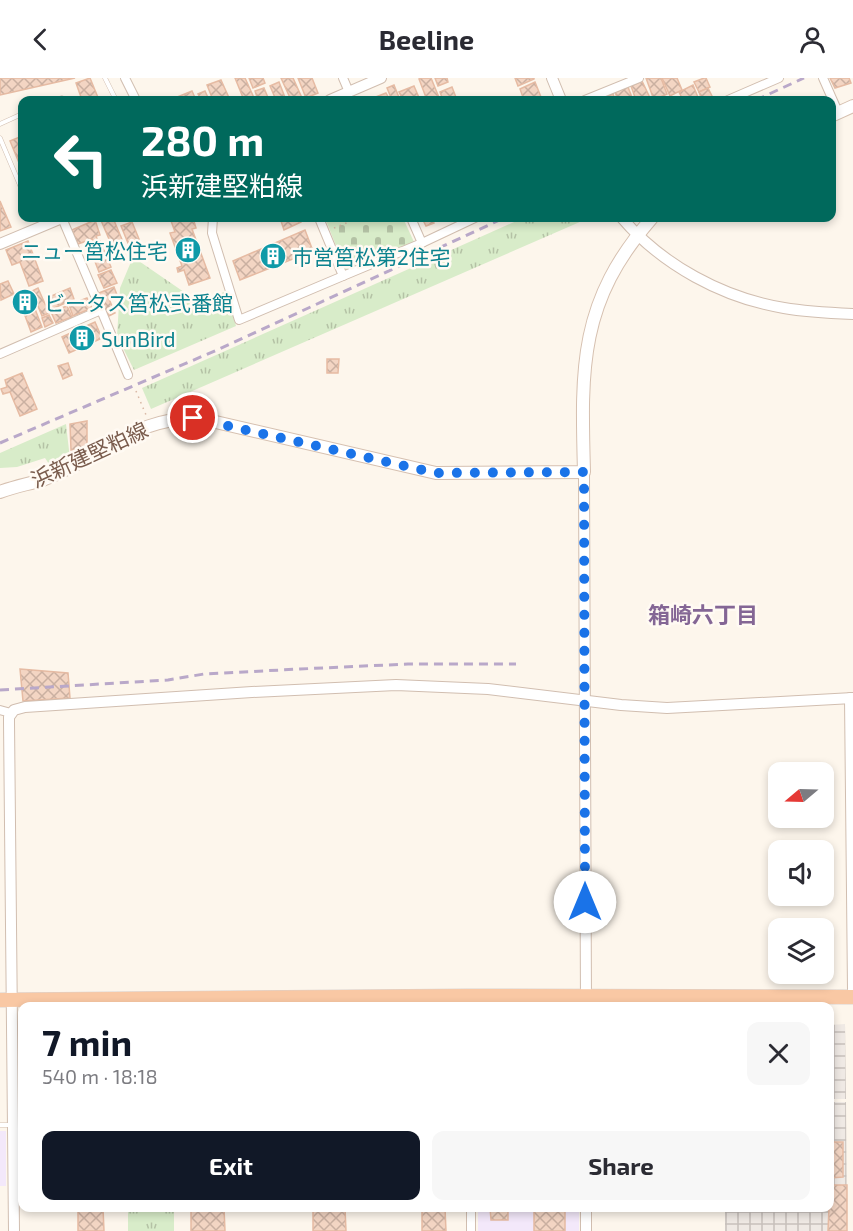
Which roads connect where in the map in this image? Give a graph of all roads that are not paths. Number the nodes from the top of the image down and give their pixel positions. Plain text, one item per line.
1 (105, 78) edge
2 (125, 78) edge
3 (343, 78) edge
4 (381, 78) edge
5 (552, 78) edge
6 (639, 78) edge
7 (779, 78) edge
8 (823, 78) edge
9 (349, 92) junction
10 (114, 96) edge
11 (134, 96) edge
12 (340, 96) edge
13 (559, 96) edge
14 (595, 96) edge
15 (737, 96) edge
16 (828, 96) edge
17 (853, 106) edge
18 (836, 113) edge
19 (18, 116) edge
20 (0, 124) edge
21 (0, 138) edge
22 (18, 181) edge
23 (52, 222) edge
24 (64, 222) edge
25 (213, 222) edge
26 (321, 222) edge
27 (413, 222) edge
28 (467, 222) edge
29 (626, 222) edge
30 (648, 222) edge
31 (638, 234) junction
32 (422, 243) junction
33 (0, 244) edge
34 (343, 276) junction
35 (101, 310) junction
36 (853, 314) edge
37 (0, 354) edge
38 (128, 375) dead end
39 (584, 472) junction
40 (0, 492) edge
41 (852, 698) edge
42 (585, 700) junction
43 (5, 712) edge
44 (5, 777) edge
45 (852, 829) edge
46 (853, 990) edge
47 (853, 997) edge
48 (6, 1000) edge
49 (469, 1001) edge
50 (586, 1002) edge
51 (0, 1125) edge
52 (13, 1125) junction
53 (471, 1212) edge
54 (586, 1212) edge
55 (14, 1231) edge
56 (471, 1231) edge
57 (586, 1231) edge

1 - 10 lane
2 - 11 street
3 - 9 street
4 - 9 street
5 - 13 street
6 - 14 street
7 - 15 street
8 - 16 street
9 - 12 street
17 - 18 main road
19 - 20 lane
21 - 22 lane
23 - 33 street
24 - 35 street
25 - 34 street
26 - 34 street
27 - 32 street
28 - 32 street
29 - 31 street
30 - 31 main road
31 - 36 street
31 - 39 main road
32 - 34 street
35 - 37 street
35 - 38 street
39 - 40 main road, 浜新建堅粕線
39 - 42 street
41 - 42 street
41 - 45 street
42 - 43 street
42 - 50 street
43 - 44 street
44 - 48 street
45 - 46 street
47 - 50 highway
48 - 49 highway
48 - 52 street
49 - 50 highway
51 - 52 lane
52 - 55 street
53 - 56 street
54 - 57 street

